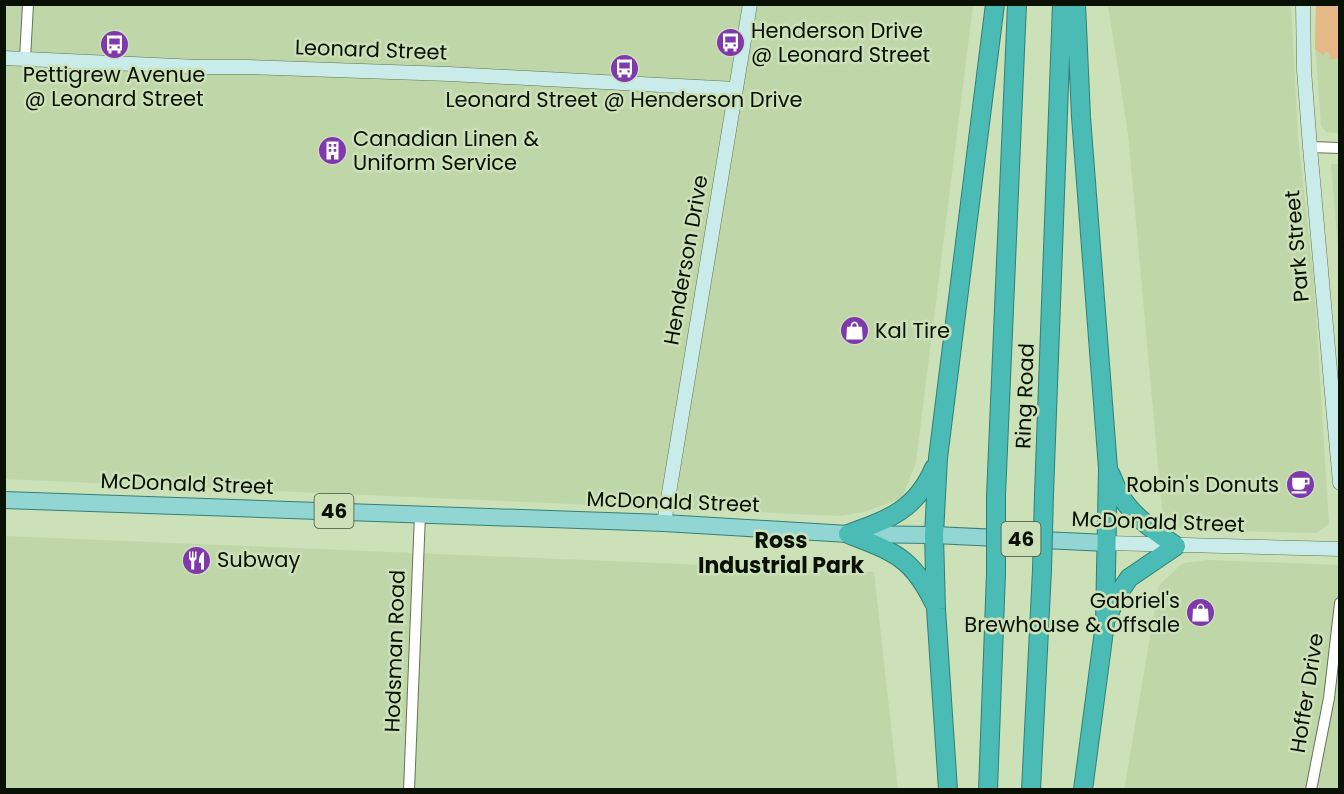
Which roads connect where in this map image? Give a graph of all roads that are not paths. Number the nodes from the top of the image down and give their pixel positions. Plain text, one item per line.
1 (28, 4) edge
2 (750, 4) edge
3 (995, 4) edge
4 (1017, 4) edge
5 (1062, 4) edge
6 (1076, 4) edge
7 (1303, 4) edge
8 (4, 58) edge
9 (26, 59) junction
10 (736, 89) junction
11 (1310, 147) junction
12 (1340, 148) edge
13 (938, 458) junction
14 (1108, 468) junction
15 (1340, 483) edge
16 (4, 500) edge
17 (420, 514) junction
18 (664, 523) junction
19 (848, 534) junction
20 (934, 535) junction
21 (1107, 543) junction
22 (1176, 546) junction
23 (1340, 549) edge
24 (1340, 603) edge
25 (936, 609) junction
26 (1105, 623) junction
27 (409, 789) edge
28 (948, 789) edge
29 (988, 789) edge
30 (1031, 789) edge
31 (1083, 789) edge
32 (1311, 789) edge

1 - 9 street
2 - 10 street, Henderson Drive
3 - 13 highway
4 - 29 highway, Ring Road, bridge
5 - 30 highway, Ring Road, bridge
6 - 14 highway
7 - 11 street, Park Street
8 - 9 street, Leonard Street
9 - 10 street, Leonard Street
10 - 18 street, Henderson Drive
11 - 12 street
11 - 15 street, Park Street
13 - 19 highway
13 - 20 highway
14 - 21 highway
14 - 22 highway
16 - 17 main road, McDonald Street / 46
17 - 18 main road, McDonald Street / 46
17 - 27 street, Hodsman Road
18 - 19 main road, McDonald Street / 46
19 - 20 main road, McDonald Street / 46
19 - 25 highway
20 - 21 main road, McDonald Street / 46
20 - 25 highway
21 - 22 street, McDonald Street
21 - 26 highway
22 - 23 street, McDonald Street
22 - 26 highway
24 - 32 street, Hoffer Drive
25 - 28 highway
26 - 31 highway

